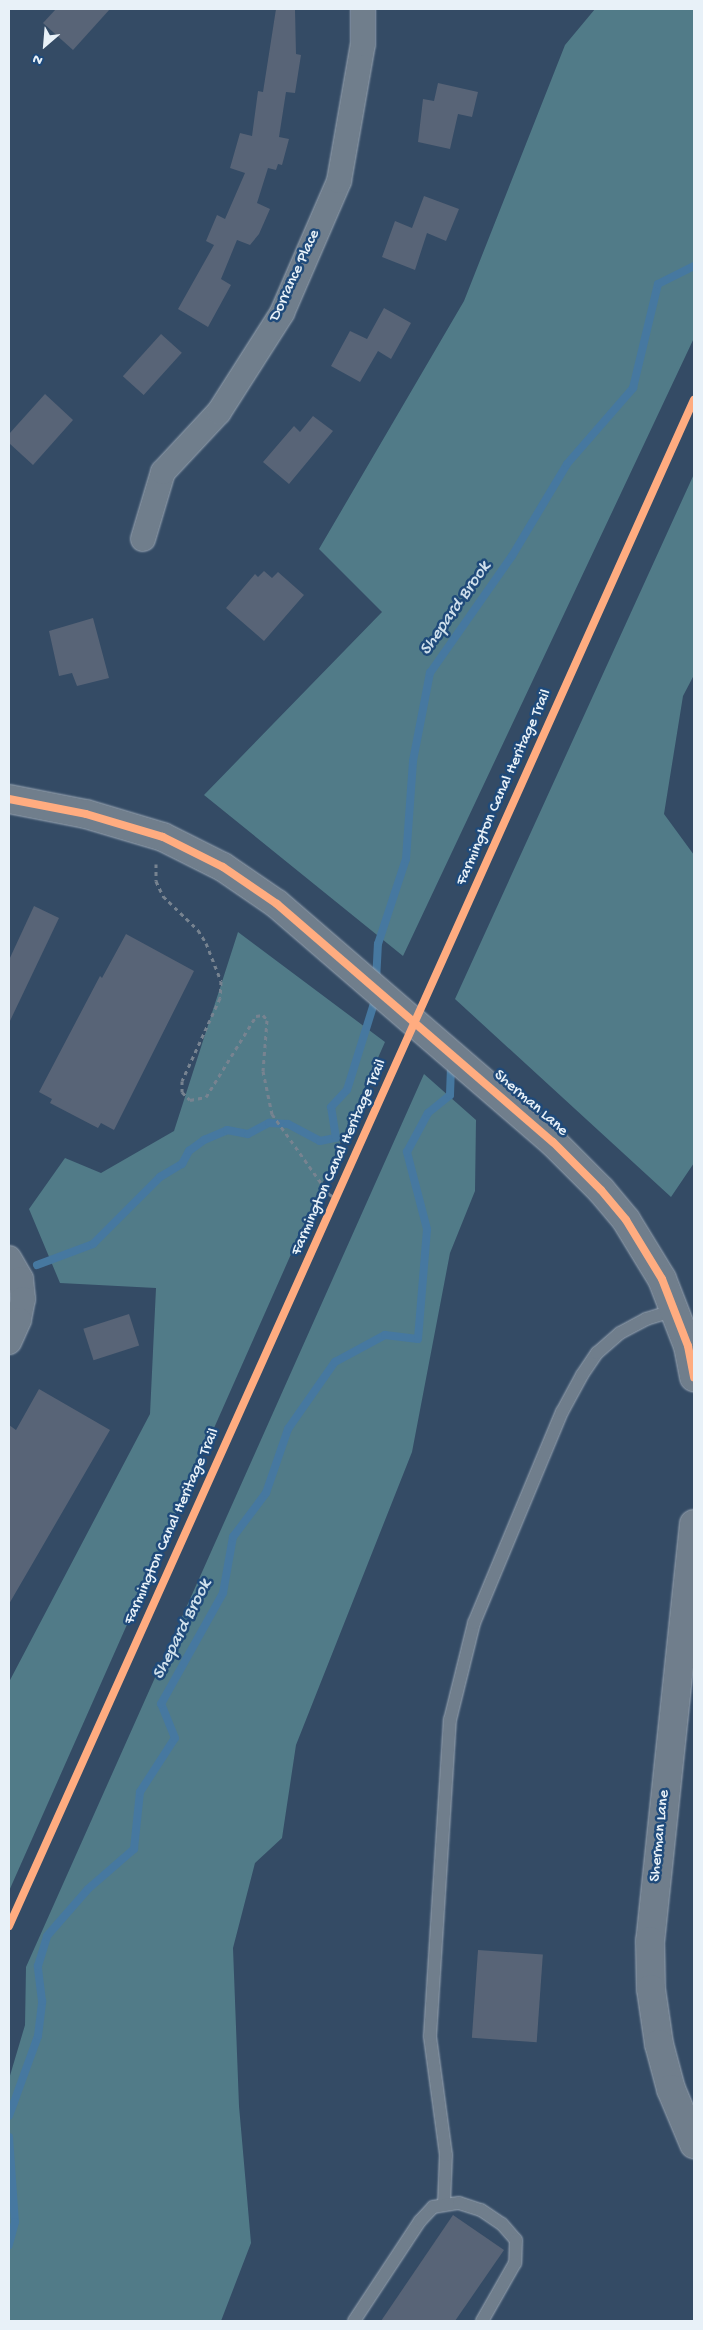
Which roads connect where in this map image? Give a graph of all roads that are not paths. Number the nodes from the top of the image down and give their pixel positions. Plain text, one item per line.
1 (363, 9) edge
2 (142, 539) dead end
3 (9, 799) edge
4 (9, 1258) edge
5 (675, 1310) junction
6 (9, 1342) edge
7 (694, 1377) edge
8 (694, 1524) edge
9 (694, 2144) edge
10 (444, 2204) junction
11 (354, 2321) edge
12 (482, 2321) edge

1 - 2 street, Dorrance Place
3 - 5 street, Sherman Lane
4 - 6 street
5 - 7 street, Sherman Lane
5 - 10 lane
8 - 9 street, Sherman Lane
10 - 11 lane
10 - 12 lane

